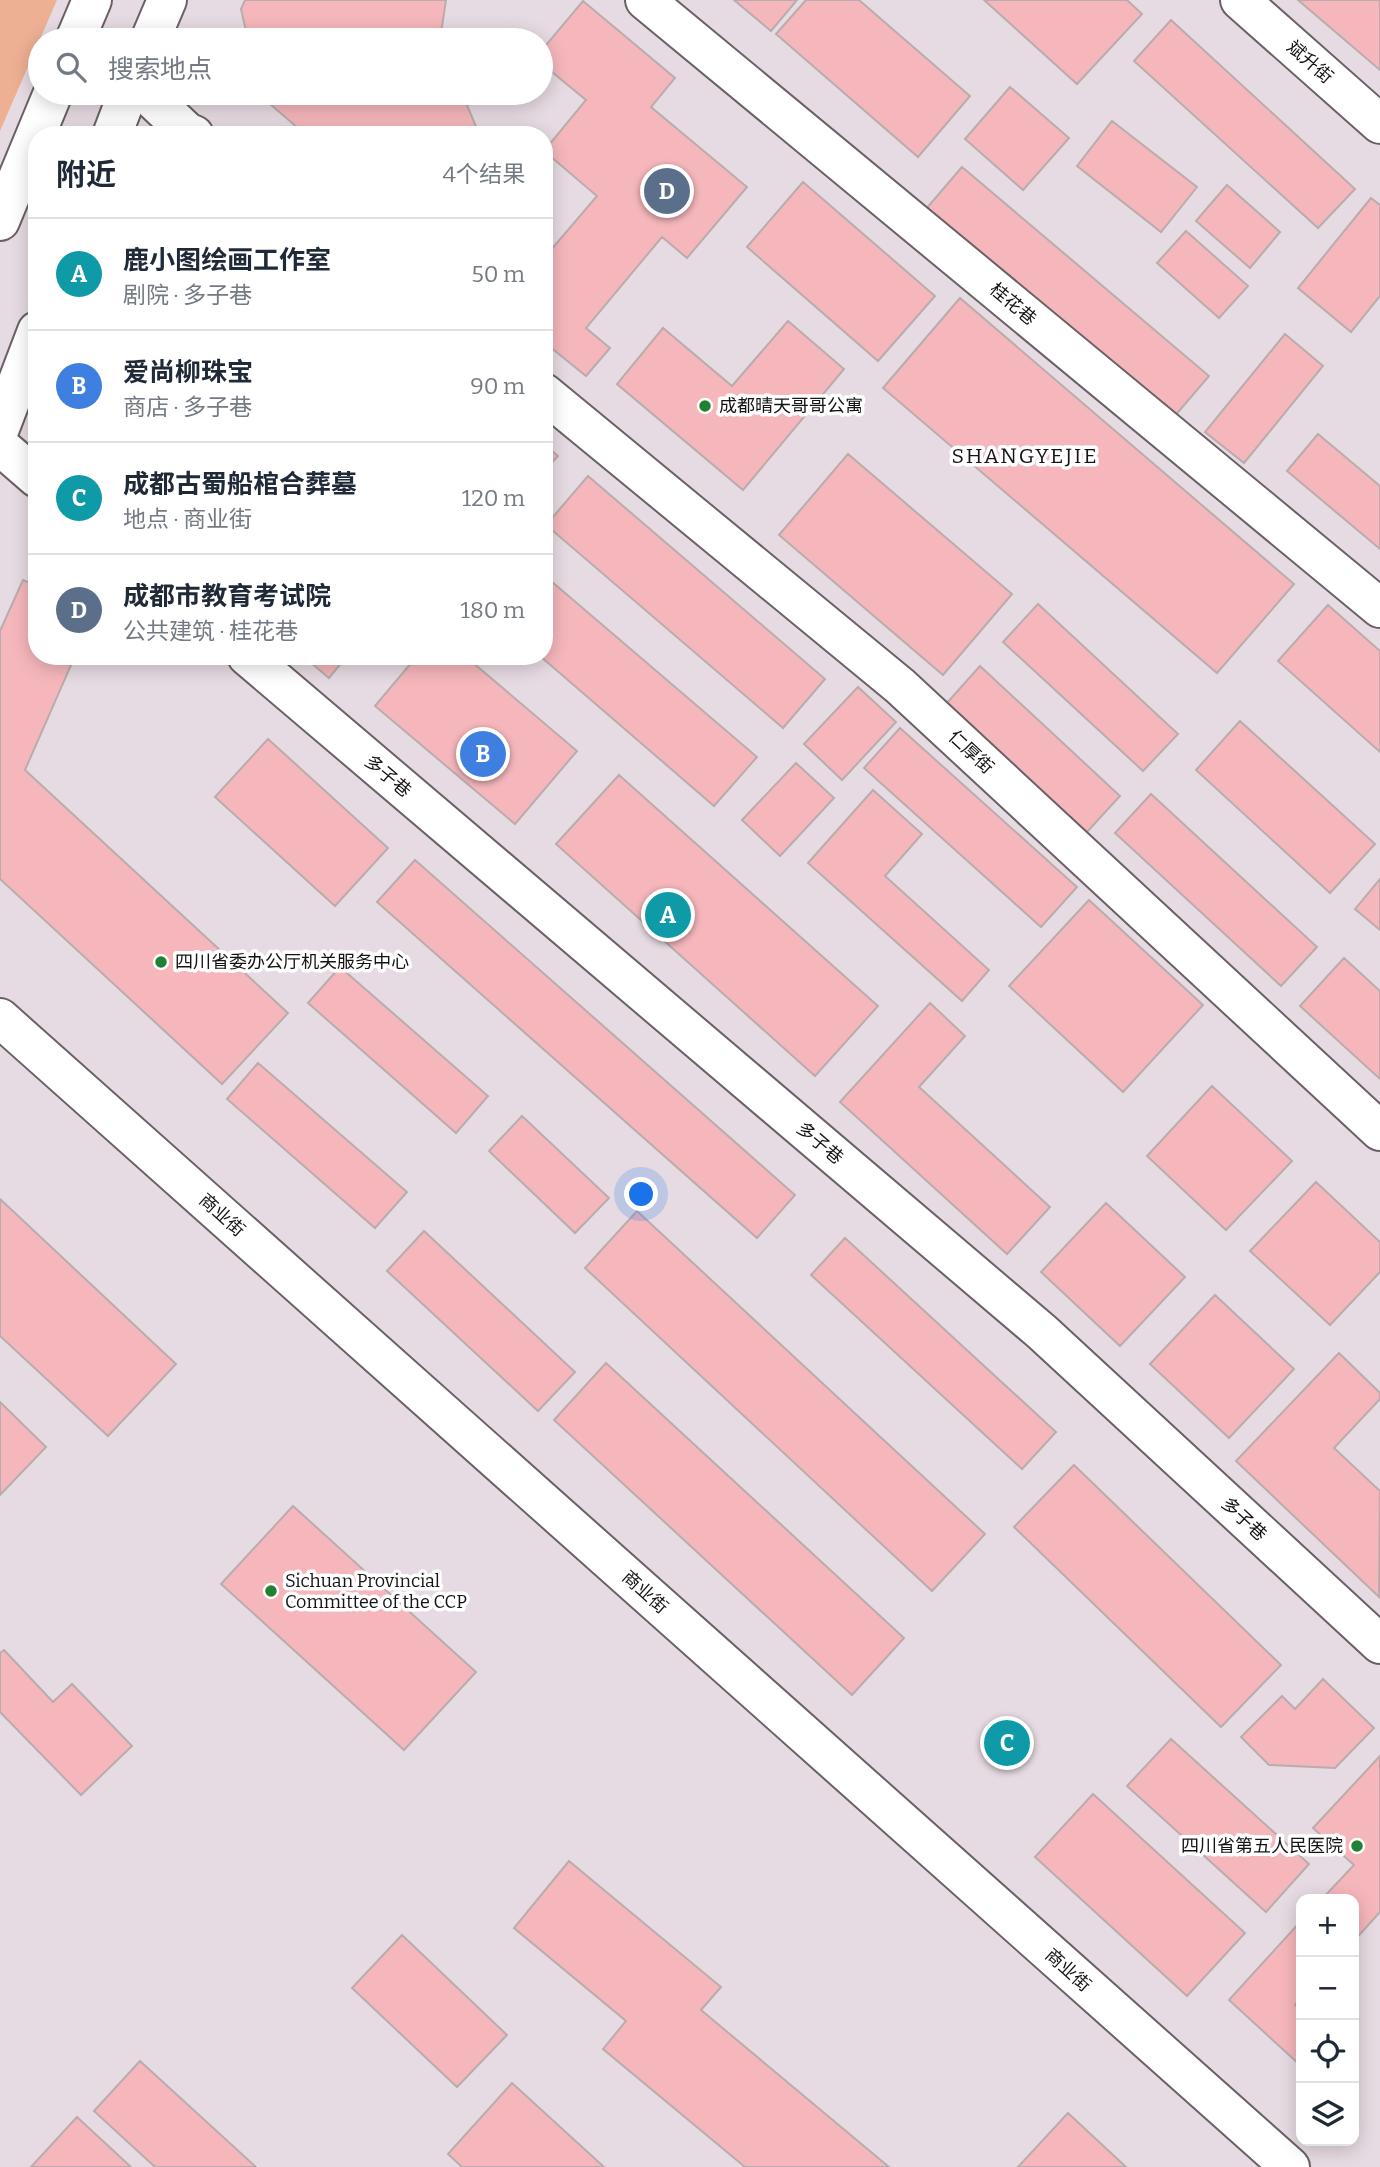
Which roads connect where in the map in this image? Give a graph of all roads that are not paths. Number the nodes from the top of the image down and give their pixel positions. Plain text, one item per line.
1 (92, 0) edge
2 (167, 0) edge
3 (645, 0) edge
4 (1240, 0) edge
5 (80, 28) edge
6 (155, 28) edge
7 (48, 105) edge
8 (123, 105) edge
9 (159, 105) edge
10 (1380, 124) edge
11 (39, 126) edge
12 (115, 126) edge
13 (181, 126) edge
14 (28, 153) edge
15 (0, 221) edge
16 (28, 355) edge
17 (553, 400) edge
18 (0, 428) edge
19 (0, 446) edge
20 (28, 470) edge
21 (1380, 608) edge
22 (258, 665) edge
23 (0, 1018) edge
24 (1380, 1131) edge
25 (1380, 1644) edge
26 (1290, 2167) edge

1 - 5 street
2 - 6 street
3 - 21 street, 桂花巷
4 - 10 street, 斌升街
7 - 11 street
8 - 12 street
9 - 13 street
14 - 15 street
16 - 18 street
17 - 24 street, 仁厚街
19 - 20 street
22 - 25 street, 多子巷
23 - 26 street, 商业街

